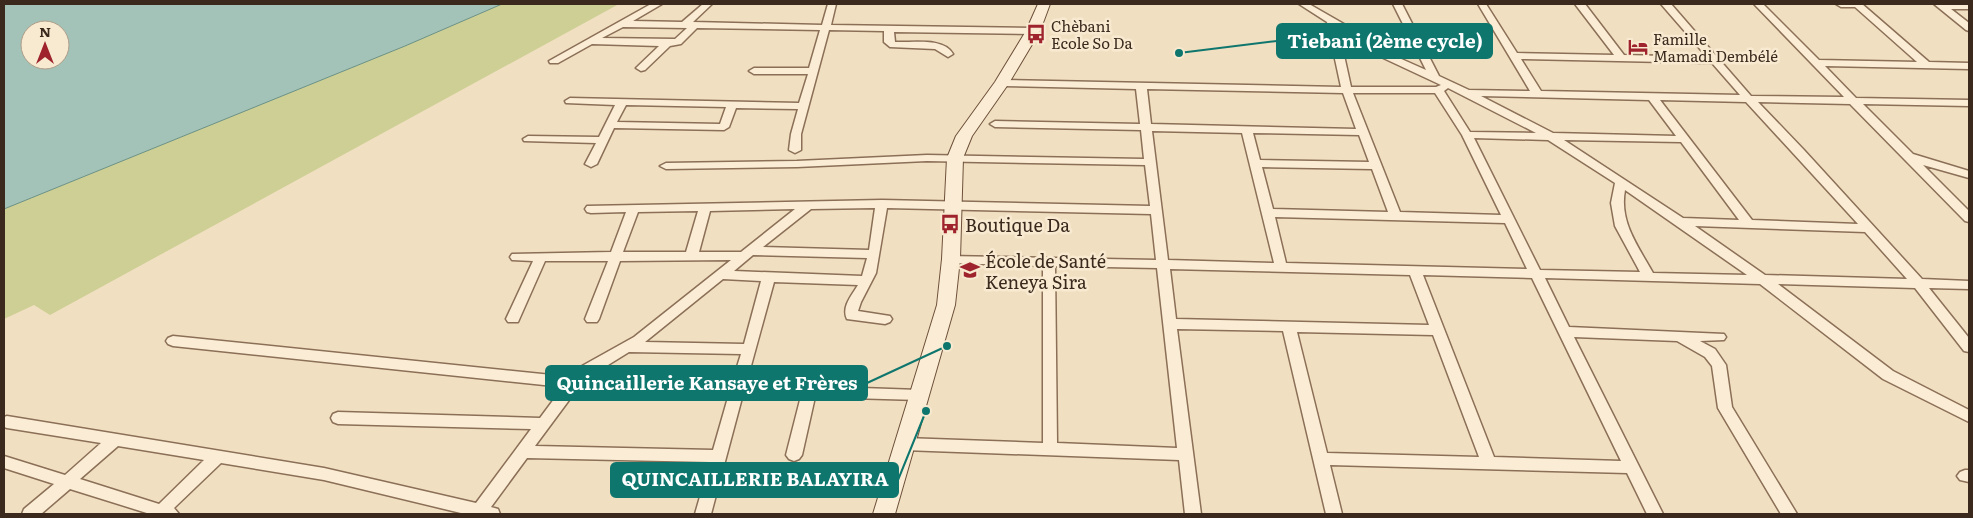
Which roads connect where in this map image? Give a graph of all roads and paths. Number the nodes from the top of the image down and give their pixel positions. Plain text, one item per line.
1 (658, 4) edge
2 (708, 4) edge
3 (832, 4) edge
4 (1044, 4) edge
5 (1303, 4) edge
6 (1398, 4) edge
7 (1482, 4) edge
8 (1580, 4) edge
9 (1666, 4) edge
10 (1758, 4) edge
11 (1841, 4) edge
12 (1857, 4) edge
13 (1940, 5) edge
14 (1969, 6) edge
15 (1331, 20) junction
16 (619, 24) junction
17 (690, 25) junction
18 (826, 28) junction
19 (1969, 28) edge
20 (889, 29) junction
21 (1033, 31) junction
22 (589, 42) junction
23 (667, 43) junction
24 (948, 54) dead end
25 (1514, 56) junction
26 (1621, 58) junction
27 (1715, 60) junction
28 (554, 61) dead end
29 (1816, 63) junction
30 (1926, 65) junction
31 (1969, 66) edge
32 (642, 68) dead end
33 (754, 71) dead end
34 (813, 71) junction
35 (1002, 84) junction
36 (1440, 84) junction
37 (1141, 86) junction
38 (1347, 90) junction
39 (1466, 93) junction
40 (1537, 94) junction
41 (1652, 96) junction
42 (1748, 98) junction
43 (570, 101) dead end
44 (1852, 101) junction
45 (622, 102) junction
46 (1969, 103) edge
47 (732, 104) junction
48 (804, 106) junction
49 (995, 124) dead end
50 (611, 125) junction
51 (1146, 128) junction
52 (1247, 130) junction
53 (1363, 132) junction
54 (1467, 135) junction
55 (1550, 136) junction
56 (528, 139) dead end
57 (1684, 139) junction
58 (604, 140) junction
59 (794, 150) dead end
60 (1907, 156) junction
61 (955, 158) junction
62 (1150, 162) junction
63 (1256, 163) junction
64 (591, 164) dead end
65 (666, 166) dead end
66 (1376, 166) junction
67 (1969, 175) edge
68 (1621, 182) junction
69 (882, 204) junction
70 (954, 205) junction
71 (807, 206) junction
72 (705, 208) junction
73 (591, 210) dead end
74 (633, 210) junction
75 (1156, 210) junction
76 (1268, 213) junction
77 (1395, 216) junction
78 (1969, 218) edge
79 (1508, 219) junction
80 (1681, 222) junction
81 (1749, 225) junction
82 (1867, 228) junction
83 (749, 254) junction
84 (873, 254) junction
85 (516, 257) dead end
86 (541, 257) junction
87 (616, 257) junction
88 (691, 257) junction
89 (951, 259) junction
90 (1049, 262) junction
91 (1163, 264) junction
92 (1281, 267) junction
93 (1415, 271) junction
94 (1536, 274) junction
95 (721, 275) junction
96 (769, 276) junction
97 (1649, 277) junction
98 (1763, 280) junction
99 (866, 281) junction
100 (1918, 284) junction
101 (1969, 285) edge
102 (513, 318) dead end
103 (885, 318) dead end
104 (592, 319) dead end
105 (1170, 324) junction
106 (1288, 326) junction
107 (1438, 330) junction
108 (1565, 332) junction
109 (1680, 336) junction
110 (1719, 337) dead end
111 (173, 341) dead end
112 (626, 346) junction
113 (1969, 347) edge
114 (749, 349) junction
115 (574, 382) junction
116 (738, 388) junction
117 (810, 391) junction
118 (919, 394) junction
119 (1969, 416) edge
120 (338, 418) dead end
121 (7, 422) dead end
122 (544, 424) junction
123 (115, 440) junction
124 (904, 444) junction
125 (1050, 449) junction
126 (523, 452) junction
127 (1186, 454) junction
128 (794, 455) dead end
129 (719, 456) junction
130 (218, 457) junction
131 (1321, 459) junction
132 (4, 462) edge
133 (1490, 464) junction
134 (1632, 467) junction
135 (67, 482) junction
136 (164, 513) edge
137 (486, 513) edge
138 (30, 514) edge
139 (703, 514) edge
140 (884, 514) edge
141 (1193, 514) edge
142 (1334, 514) edge
143 (1655, 514) edge
144 (1789, 514) edge

1 - 16 street
2 - 17 street
3 - 18 street
4 - 21 main road
5 - 15 street
6 - 36 street
7 - 25 street
8 - 26 street
9 - 27 street
10 - 29 street
11 - 12 street
12 - 30 street
13 - 14 street
13 - 19 street
15 - 36 street
15 - 38 street
16 - 17 street
16 - 22 street
17 - 18 street
17 - 23 street
18 - 20 street
18 - 34 street
20 - 21 street
20 - 24 street
21 - 35 main road
22 - 23 street
22 - 28 street
23 - 32 street
25 - 26 street
25 - 40 street
26 - 27 street
27 - 42 street
29 - 30 street
29 - 44 street
30 - 31 street
33 - 34 street
34 - 48 street
35 - 37 street
35 - 61 main road
36 - 38 street
36 - 39 street
36 - 54 street
37 - 38 street
37 - 51 street
38 - 53 street
39 - 40 street
39 - 55 street
40 - 41 street
41 - 42 street
41 - 57 street
42 - 44 street
42 - 82 street
43 - 45 street
44 - 46 street
44 - 60 street
45 - 47 street
45 - 50 street
47 - 48 street
47 - 50 street
48 - 59 street
49 - 51 street
50 - 58 street
51 - 52 street
51 - 62 street
52 - 53 street
52 - 63 street
53 - 66 street
54 - 55 street
54 - 79 street
55 - 57 street
55 - 68 street
56 - 58 street
57 - 81 street
58 - 64 street
60 - 67 street
60 - 78 street
61 - 62 street
61 - 65 street
61 - 70 main road
62 - 75 street
63 - 66 street
63 - 76 street
66 - 77 street
68 - 80 street
68 - 97 street
69 - 70 street
69 - 71 street
69 - 84 street
70 - 75 street
70 - 89 main road
71 - 72 street
71 - 83 street
72 - 74 street
72 - 88 street
73 - 74 street
74 - 87 street
75 - 91 street
76 - 77 street
76 - 92 street
77 - 79 street
79 - 94 street
80 - 81 street
80 - 98 street
81 - 82 street
82 - 100 street
83 - 84 street
83 - 88 street
83 - 95 street
84 - 99 street
85 - 86 street
86 - 87 street
86 - 102 street
87 - 88 street
87 - 104 street
89 - 90 street
89 - 118 main road
90 - 91 street
90 - 125 street
91 - 92 street
91 - 105 street
92 - 93 street
93 - 94 street
93 - 107 street
94 - 97 street
94 - 108 street
95 - 96 street
95 - 112 street
96 - 99 street
96 - 114 street
97 - 98 street
98 - 100 street
98 - 119 street
99 - 103 street
100 - 101 street
100 - 113 street
105 - 106 street
105 - 127 street
106 - 107 street
106 - 131 street
107 - 133 street
108 - 109 street
108 - 134 street
109 - 110 street
109 - 144 street
111 - 115 street
112 - 114 street
112 - 115 street
114 - 116 street
115 - 116 street
115 - 122 street
116 - 117 street
116 - 129 street
117 - 118 street
117 - 128 street
118 - 124 main road
120 - 122 street
121 - 123 street
122 - 126 street
123 - 130 street
123 - 135 street
124 - 125 street
124 - 140 main road
125 - 127 street
126 - 129 street
126 - 137 street
127 - 141 street
129 - 139 street
130 - 136 street
130 - 137 street
131 - 133 street
131 - 142 street
132 - 135 street
133 - 134 street
134 - 143 street
135 - 136 street
135 - 138 street

